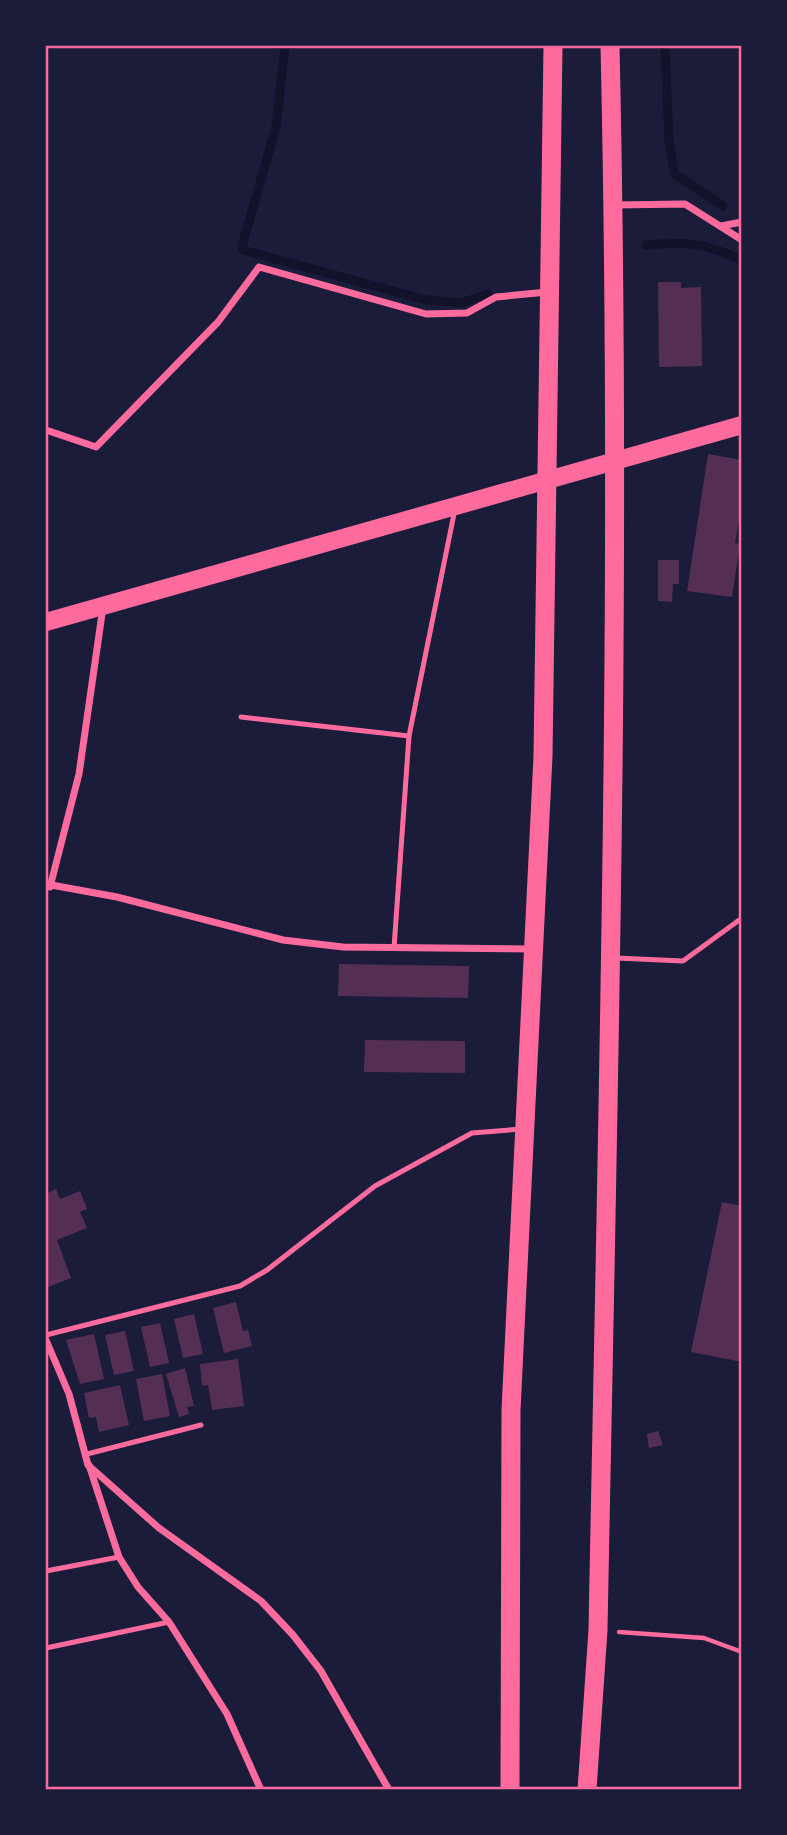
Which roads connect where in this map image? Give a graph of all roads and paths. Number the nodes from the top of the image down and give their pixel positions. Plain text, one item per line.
1 (553, 46) edge
2 (610, 46) edge
3 (613, 205) junction
4 (741, 222) edge
5 (721, 226) junction
6 (741, 240) edge
7 (549, 292) junction
8 (741, 425) edge
9 (46, 430) edge
10 (616, 462) junction
11 (548, 481) junction
12 (456, 506) junction
13 (103, 607) junction
14 (46, 622) edge
15 (241, 717) dead end
16 (409, 736) junction
17 (48, 886) edge
18 (741, 918) edge
19 (394, 948) junction
20 (533, 949) junction
21 (609, 957) junction
22 (524, 1129) junction
23 (46, 1338) edge
24 (201, 1425) dead end
25 (87, 1454) junction
26 (88, 1465) junction
27 (120, 1557) junction
28 (46, 1571) edge
29 (169, 1622) junction
30 (598, 1630) junction
31 (46, 1648) edge
32 (741, 1652) edge
33 (261, 1790) edge
34 (389, 1790) edge
35 (510, 1790) edge
36 (587, 1790) edge

1 - 7 highway
2 - 3 highway
3 - 5 street
3 - 10 highway
4 - 5 street
5 - 6 street
7 - 9 street
7 - 11 highway
8 - 10 main road
10 - 11 main road
10 - 21 highway
11 - 12 main road
11 - 20 highway
12 - 13 main road
12 - 16 lane
13 - 14 main road
13 - 17 street
15 - 16 lane
16 - 19 lane
17 - 19 street
18 - 21 lane
19 - 20 street
20 - 22 highway
21 - 30 highway
22 - 23 lane
22 - 35 highway
23 - 25 street
24 - 25 lane
25 - 26 street
26 - 27 street
26 - 34 street
27 - 28 lane
27 - 29 street
29 - 31 lane
29 - 33 street
30 - 32 path
30 - 36 highway

